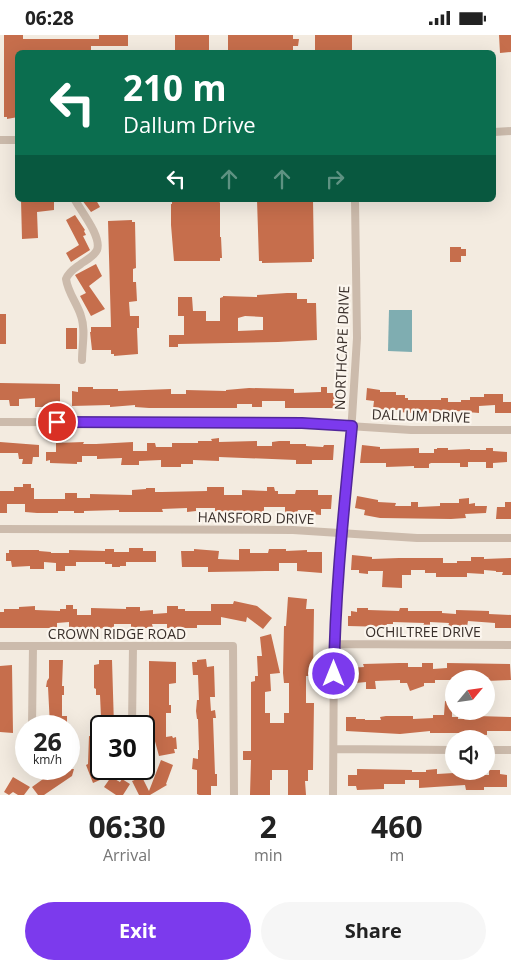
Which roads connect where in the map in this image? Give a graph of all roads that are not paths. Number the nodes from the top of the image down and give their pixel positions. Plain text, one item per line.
1 (511, 131) edge
2 (496, 132) edge
3 (15, 140) edge
4 (0, 141) edge
5 (76, 202) edge
6 (355, 202) edge
7 (82, 360) dead end
8 (0, 422) edge
9 (352, 426) junction
10 (511, 430) edge
11 (0, 529) edge
12 (341, 533) junction
13 (511, 538) edge
14 (334, 644) junction
15 (511, 645) edge
16 (0, 646) edge
17 (33, 646) junction
18 (133, 646) junction
19 (32, 715) edge
20 (132, 715) edge
21 (334, 749) junction
22 (445, 750) edge
23 (495, 750) edge
24 (511, 751) edge
25 (234, 795) edge
26 (334, 795) edge

1 - 2 street
3 - 4 street
5 - 7 street
6 - 9 street, NORTHCAPE DRIVE
8 - 9 street, DALLUM DRIVE
9 - 10 street, DALLUM DRIVE
9 - 12 street, NORTHCAPE DRIVE
11 - 12 street, HANSFORD DRIVE
12 - 13 street, HANSFORD DRIVE
12 - 14 street, NORTHCAPE DRIVE
14 - 15 street, OCHILTREE DRIVE
14 - 21 street, NORTHCAPE DRIVE
16 - 17 street, CROWN RIDGE ROAD
17 - 18 street, CROWN RIDGE ROAD
17 - 19 street
18 - 20 street
18 - 25 street, CROWN RIDGE ROAD
21 - 22 street
21 - 26 street, NORTHCAPE DRIVE
23 - 24 street

